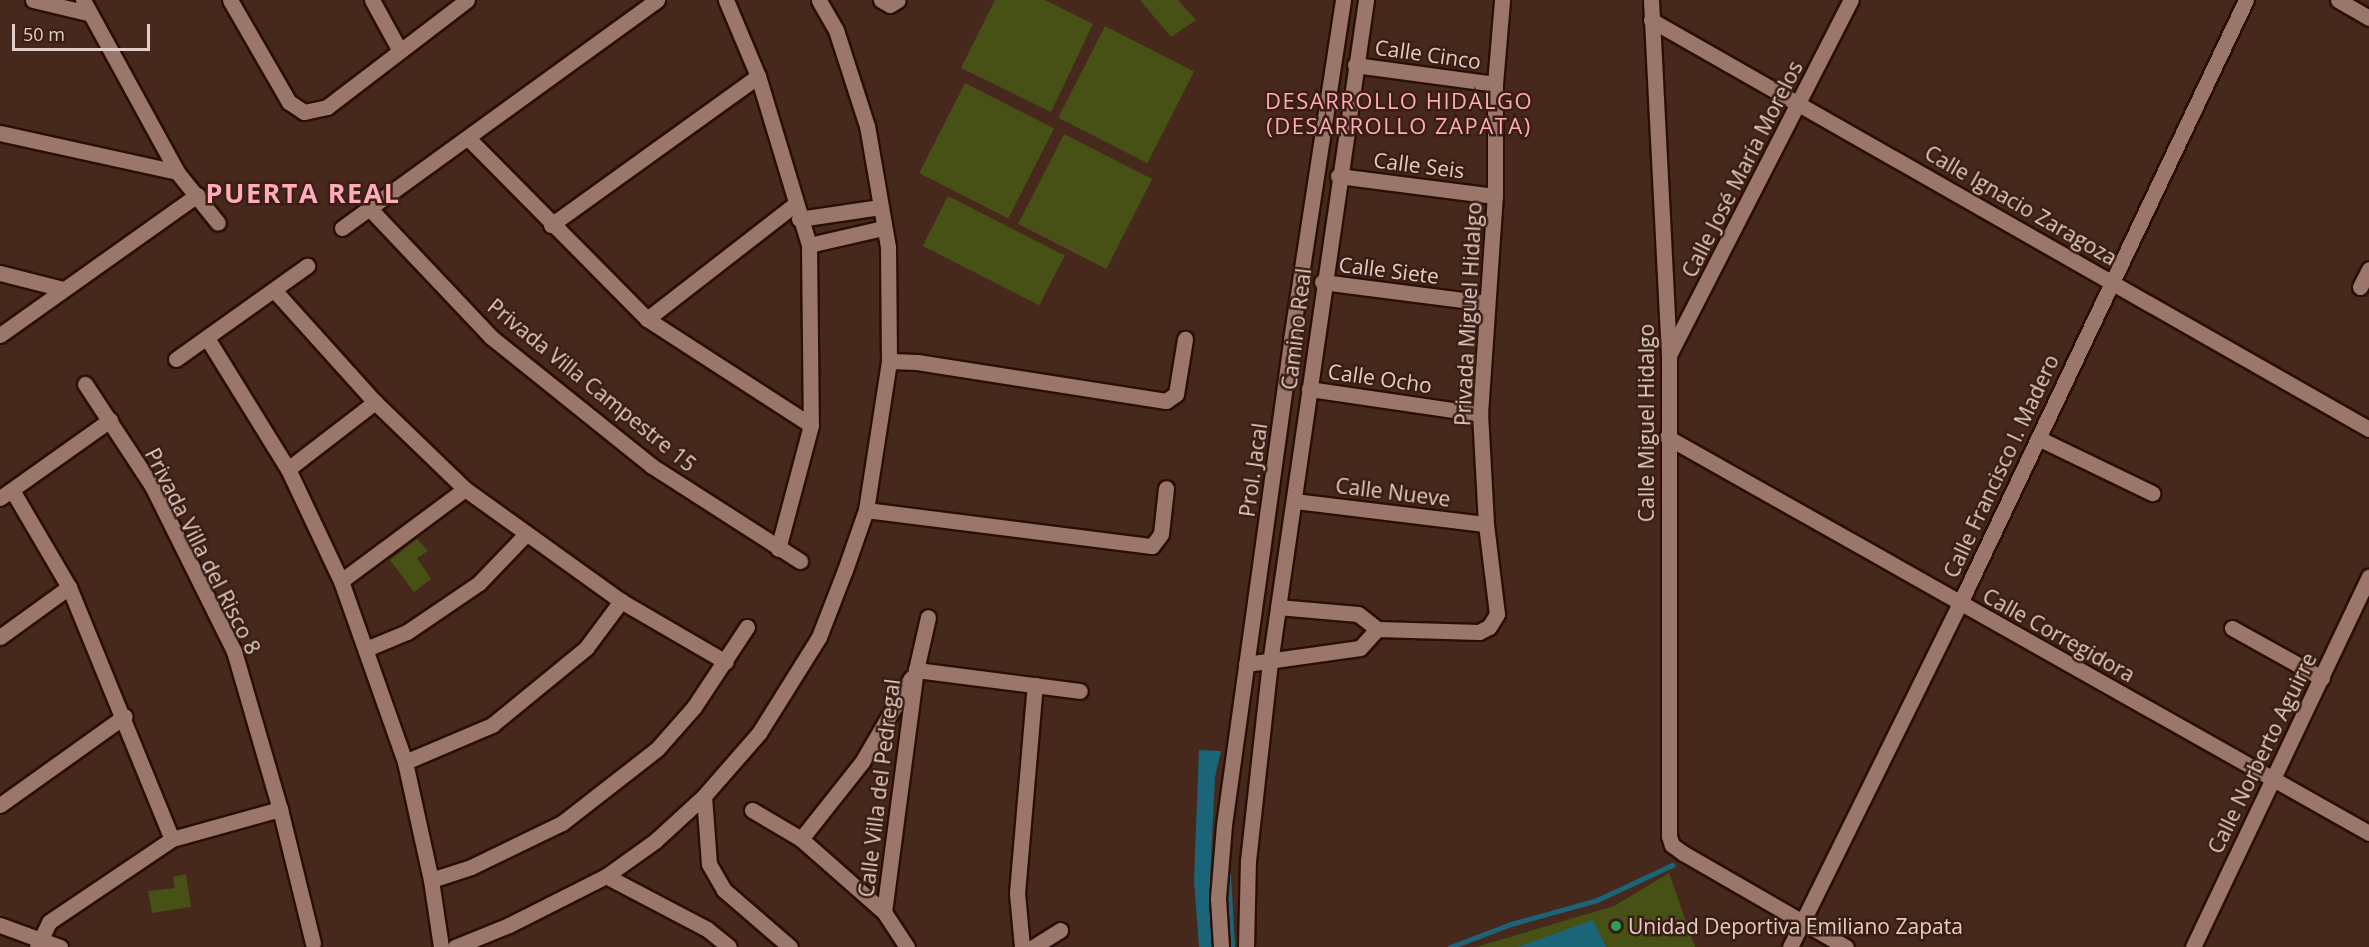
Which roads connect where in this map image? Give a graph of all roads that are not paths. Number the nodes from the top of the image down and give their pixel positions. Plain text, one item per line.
1 (33, 0) edge
2 (230, 0) edge
3 (372, 0) edge
4 (467, 0) edge
5 (657, 0) edge
6 (726, 0) edge
7 (819, 0) edge
8 (881, 0) edge
9 (898, 0) edge
10 (1343, 0) edge
11 (1366, 0) edge
12 (1503, 0) edge
13 (1651, 0) edge
14 (1851, 0) edge
15 (2246, 0) edge
16 (2338, 0) edge
17 (85, 7) edge
18 (2369, 18) edge
19 (1651, 20) junction
20 (400, 51) junction
21 (1355, 65) junction
22 (758, 76) junction
23 (1495, 84) junction
24 (1800, 104) junction
25 (0, 134) edge
26 (468, 138) junction
27 (177, 172) junction
28 (1338, 176) junction
29 (197, 195) junction
30 (1495, 196) junction
31 (880, 207) junction
32 (371, 210) junction
33 (796, 212) junction
34 (218, 223) dead end
35 (551, 225) junction
36 (342, 228) dead end
37 (883, 228) junction
38 (809, 245) junction
39 (307, 266) dead end
40 (2369, 269) edge
41 (0, 273) edge
42 (2112, 281) junction
43 (1322, 282) junction
44 (2360, 287) dead end
45 (63, 289) junction
46 (274, 290) junction
47 (1485, 303) junction
48 (647, 319) junction
49 (0, 335) edge
50 (207, 338) junction
51 (1185, 339) dead end
52 (1669, 356) junction
53 (176, 359) dead end
54 (889, 361) junction
55 (85, 384) dead end
56 (1309, 389) junction
57 (375, 402) junction
58 (1480, 414) junction
59 (110, 420) junction
60 (811, 425) junction
61 (2369, 429) edge
62 (1667, 437) junction
63 (2038, 438) junction
64 (288, 469) junction
65 (1166, 488) dead end
66 (465, 489) junction
67 (2152, 493) dead end
68 (6, 494) edge
69 (1294, 501) junction
70 (866, 510) junction
71 (1486, 524) junction
72 (525, 535) junction
73 (778, 549) junction
74 (800, 561) dead end
75 (2369, 577) edge
76 (342, 581) junction
77 (69, 587) junction
78 (621, 602) junction
79 (1960, 603) junction
80 (1278, 608) junction
81 (927, 617) dead end
82 (747, 627) dead end
83 (2232, 628) dead end
84 (1377, 629) junction
85 (0, 637) edge
86 (366, 649) junction
87 (726, 662) junction
88 (1270, 663) junction
89 (1246, 664) junction
90 (916, 670) junction
91 (2322, 678) junction
92 (1035, 685) junction
93 (1080, 691) dead end
94 (125, 716) junction
95 (405, 762) junction
96 (2271, 778) junction
97 (704, 796) junction
98 (0, 805) edge
99 (280, 809) junction
100 (752, 810) dead end
101 (2369, 833) edge
102 (172, 839) junction
103 (801, 839) junction
104 (606, 876) junction
105 (431, 880) junction
106 (884, 912) junction
107 (1802, 922) junction
108 (0, 925) edge
109 (1060, 930) dead end
110 (313, 943) dead end
111 (440, 943) edge
112 (38, 944) edge
113 (60, 947) edge
114 (455, 947) edge
115 (729, 947) edge
116 (790, 947) edge
117 (907, 947) edge
118 (1022, 947) edge
119 (1034, 947) edge
120 (1221, 947) edge
121 (1246, 947) edge
122 (1790, 947) edge
123 (1846, 947) edge
124 (2193, 947) edge

1 - 17 street
2 - 20 street
3 - 20 street
4 - 20 street
5 - 26 street
6 - 22 street
7 - 31 street
8 - 9 street
10 - 89 street, Prol. Jacal
11 - 21 street, Camino Real
12 - 23 street, Privada Miguel Hidalgo
13 - 19 street, Calle Miguel Hidalgo
14 - 24 street, Calle José María Morelos
15 - 42 street, Calle Francisco I. Madero
16 - 18 street
17 - 27 street
19 - 24 street, Calle Ignacio Zaragoza
19 - 52 street, Calle Miguel Hidalgo
21 - 23 street, Calle Cinco
21 - 28 street, Camino Real
22 - 33 street
22 - 35 street
23 - 30 street, Privada Miguel Hidalgo
24 - 42 street, Calle Ignacio Zaragoza
24 - 52 street, Calle José María Morelos
25 - 27 street
26 - 32 street
26 - 35 street
27 - 29 street
28 - 30 street, Calle Seis
28 - 43 street, Camino Real
29 - 34 street
29 - 45 street
30 - 47 street, Privada Miguel Hidalgo
31 - 33 street
31 - 37 street
32 - 36 street
32 - 73 street, Privada Villa Campestre 15
33 - 38 street
33 - 48 street
35 - 48 street
37 - 38 street
37 - 54 street
38 - 60 street
39 - 46 street
40 - 44 street
41 - 45 street
42 - 61 street, Calle Ignacio Zaragoza
42 - 63 street, Calle Francisco I. Madero
43 - 47 street, Calle Siete
43 - 56 street, Camino Real
45 - 49 street
46 - 50 street
46 - 57 street
47 - 58 street, Privada Miguel Hidalgo
48 - 60 street
50 - 53 street
50 - 64 street
51 - 54 street
52 - 62 street, Calle Miguel Hidalgo
54 - 70 street
55 - 59 street, Privada Villa del Risco 8
56 - 58 street, Calle Ocho
56 - 69 street, Camino Real
57 - 64 street
57 - 66 street
58 - 71 street, Privada Miguel Hidalgo
59 - 68 street
59 - 99 street, Privada Villa del Risco 8
60 - 73 street
62 - 79 street, Calle Corregidora
62 - 107 street, Calle Miguel Hidalgo
63 - 67 street
63 - 79 street, Calle Francisco I. Madero
64 - 76 street
65 - 70 street
66 - 72 street
66 - 76 street
68 - 77 street
69 - 71 street, Calle Nueve
69 - 80 street, Camino Real
70 - 97 street
71 - 84 street, Privada Miguel Hidalgo
72 - 78 street
72 - 86 street
73 - 74 street, Privada Villa Campestre 15
75 - 91 street, Calle Norberto Aguirre
76 - 86 street
77 - 85 street
77 - 94 street
78 - 87 street
78 - 95 street
79 - 96 street, Calle Corregidora
79 - 107 street, Calle Francisco I. Madero
80 - 84 street
80 - 88 street, Camino Real
81 - 90 street, Calle Villa del Pedregal
82 - 87 street
83 - 91 street
84 - 88 street
86 - 95 street
87 - 105 street
88 - 89 street
88 - 121 street
89 - 120 street, Prol. Jacal
90 - 92 street
90 - 103 street, Calle Villa del Pedregal
90 - 106 street, Calle Villa del Pedregal
91 - 96 street, Calle Norberto Aguirre
92 - 93 street
92 - 118 street
94 - 98 street
94 - 102 street
95 - 105 street
96 - 101 street, Calle Corregidora
96 - 124 street, Calle Norberto Aguirre
97 - 104 street
97 - 116 street
99 - 102 street
99 - 110 street, Privada Villa del Risco 8
100 - 103 street, Calle Villa del Pedregal
102 - 112 street
103 - 106 street, Calle Villa del Pedregal
104 - 114 street
104 - 115 street
105 - 111 street
106 - 117 street, Calle Villa del Pedregal
107 - 122 street, Calle Francisco I. Madero
107 - 123 street
108 - 112 street
109 - 119 street
112 - 113 street

